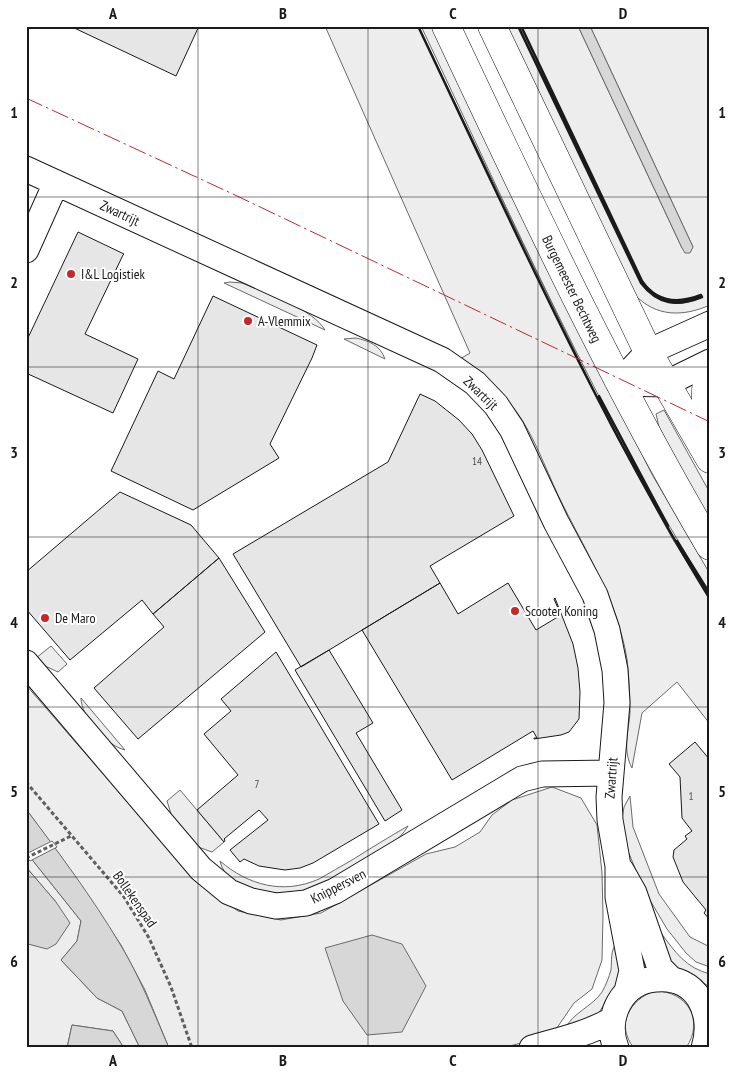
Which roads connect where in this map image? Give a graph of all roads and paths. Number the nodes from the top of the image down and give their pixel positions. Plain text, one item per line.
1 (446, 26) edge
2 (492, 26) edge
3 (26, 169) edge
4 (56, 183) junction
5 (26, 250) edge
6 (710, 324) edge
7 (648, 352) junction
8 (710, 362) edge
9 (710, 375) edge
10 (619, 383) junction
11 (665, 384) junction
12 (710, 421) edge
13 (710, 458) edge
14 (710, 546) edge
15 (26, 662) edge
16 (611, 773) junction
17 (26, 782) edge
18 (71, 836) junction
19 (26, 858) edge
20 (618, 866) junction
21 (672, 980) junction
22 (627, 991) junction
23 (704, 998) edge
24 (612, 1020) junction
25 (707, 1040) edge
26 (192, 1048) edge
27 (532, 1048) edge
28 (616, 1048) edge

1 - 10 main road, Burgemeester Bechtweg
2 - 7 main road
3 - 4 street, Zwartrijt
4 - 5 street
4 - 16 street, Zwartrijt
6 - 7 street
7 - 10 street
7 - 11 main road
8 - 11 street
9 - 12 main road
10 - 11 street
10 - 14 main road, Burgemeester Bechtweg
11 - 13 main road
15 - 16 street, Knippersven
16 - 20 street, Zwartrijt
17 - 18 path, Bollekenspad
18 - 19 path
18 - 26 path, Bollekenspad
20 - 21 street, Zwartrijt
20 - 22 street, Zwartrijt
21 - 22 street
21 - 23 street
22 - 24 street
23 - 25 street
24 - 27 street
24 - 28 street

